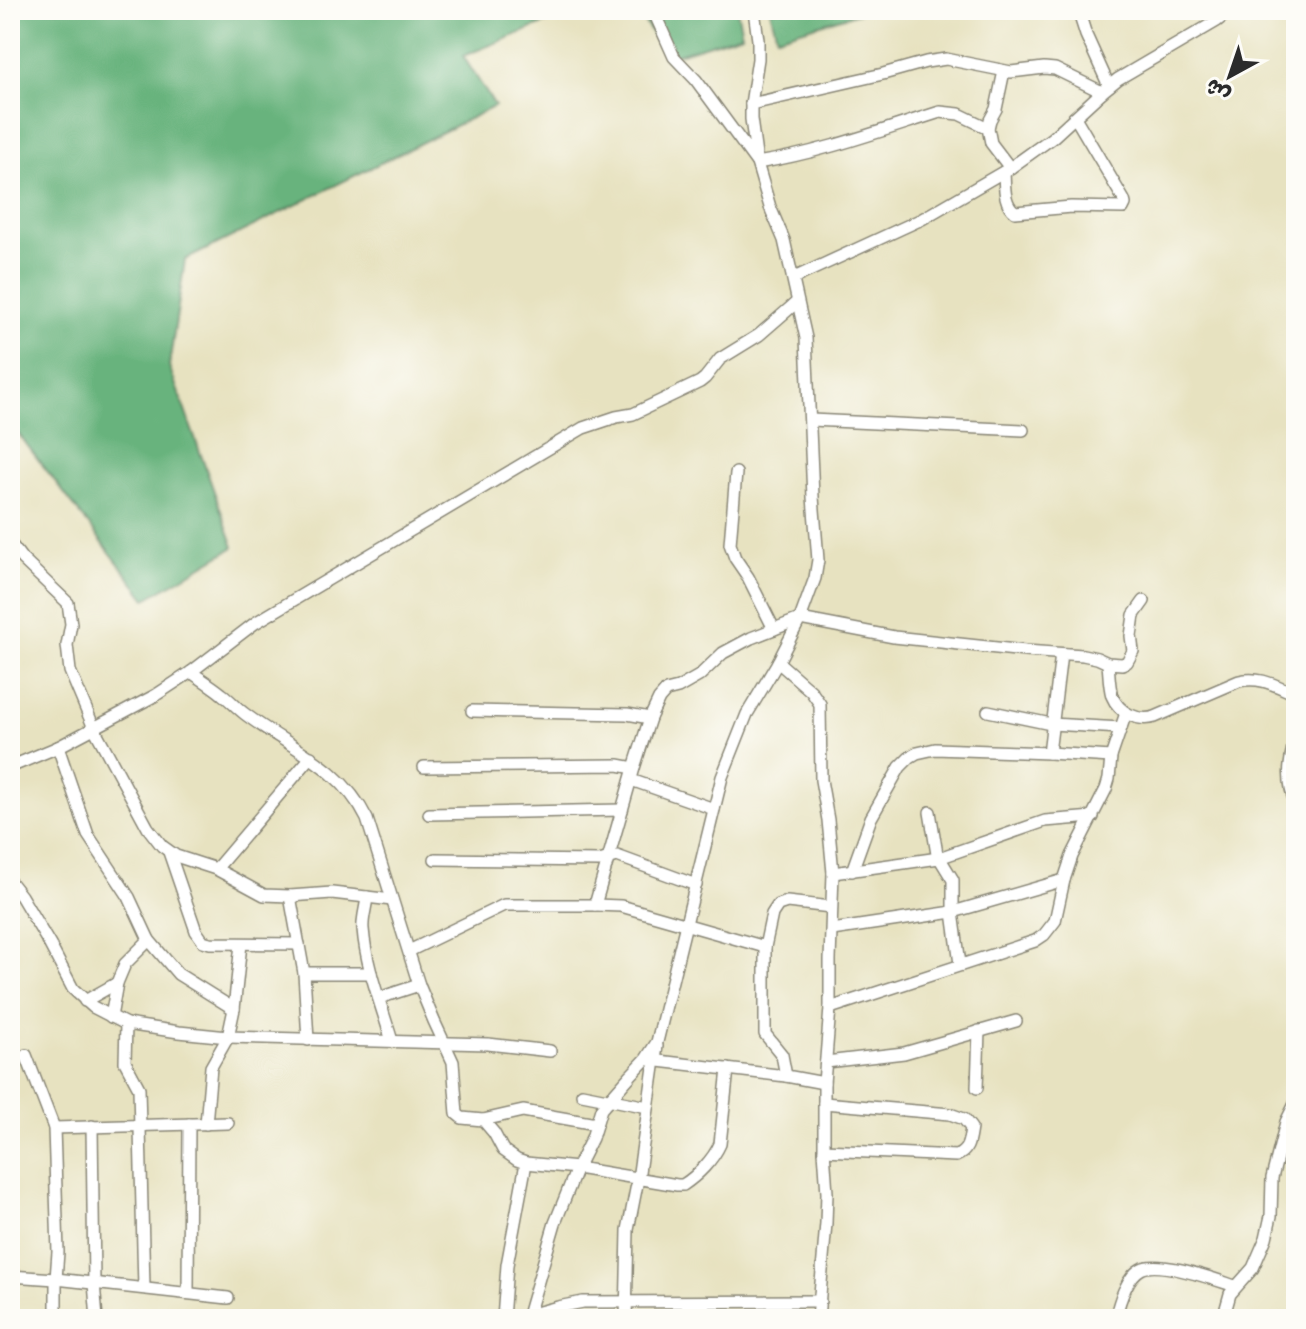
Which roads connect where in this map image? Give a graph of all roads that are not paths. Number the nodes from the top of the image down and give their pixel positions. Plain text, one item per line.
1 (653, 10) edge
2 (754, 10) edge
3 (1078, 10) edge
4 (1231, 10) edge
5 (1004, 71) junction
6 (1106, 89) junction
7 (751, 104) junction
8 (1075, 117) junction
9 (988, 128) junction
10 (757, 163) junction
11 (1007, 170) junction
12 (794, 278) junction
13 (797, 302) junction
14 (811, 420) junction
15 (1023, 430) dead end
16 (736, 473) dead end
17 (10, 543) edge
18 (1144, 601) dead end
19 (800, 619) junction
20 (774, 629) junction
21 (1061, 654) junction
22 (778, 662) junction
23 (1108, 663) junction
24 (191, 672) junction
25 (1296, 694) edge
26 (472, 711) dead end
27 (988, 711) dead end
28 (1126, 713) junction
29 (650, 718) junction
30 (1051, 724) junction
31 (94, 728) junction
32 (1121, 728) junction
33 (1296, 733) edge
34 (58, 747) junction
35 (1049, 753) junction
36 (311, 757) junction
37 (1111, 757) junction
38 (10, 767) edge
39 (424, 767) dead end
40 (633, 774) junction
41 (1296, 805) edge
42 (714, 809) junction
43 (622, 810) junction
44 (930, 812) dead end
45 (429, 814) dead end
46 (1093, 817) junction
47 (169, 852) junction
48 (608, 858) junction
49 (939, 858) junction
50 (435, 859) dead end
51 (216, 869) junction
52 (852, 871) junction
53 (833, 873) junction
54 (1064, 880) junction
55 (10, 882) edge
56 (696, 885) junction
57 (290, 896) junction
58 (367, 897) junction
59 (392, 900) junction
60 (595, 905) junction
61 (831, 907) junction
62 (953, 912) junction
63 (685, 925) junction
64 (832, 930) junction
65 (149, 940) junction
66 (241, 944) junction
67 (299, 944) junction
68 (765, 947) junction
69 (409, 951) junction
70 (960, 964) junction
71 (304, 973) junction
72 (371, 973) junction
73 (117, 983) junction
74 (419, 985) junction
75 (379, 998) junction
76 (85, 1001) junction
77 (830, 1008) junction
78 (234, 1009) junction
79 (111, 1017) junction
80 (1016, 1021) dead end
81 (126, 1024) junction
82 (979, 1031) junction
83 (228, 1037) junction
84 (308, 1040) junction
85 (392, 1041) junction
86 (446, 1044) junction
87 (550, 1051) dead end
88 (26, 1055) dead end
89 (650, 1060) junction
90 (826, 1062) junction
91 (728, 1069) junction
92 (786, 1076) junction
93 (824, 1083) junction
94 (977, 1088) dead end
95 (582, 1094) dead end
96 (609, 1099) junction
97 (1296, 1102) edge
98 (824, 1103) junction
99 (648, 1107) junction
100 (483, 1120) junction
101 (228, 1123) dead end
102 (189, 1124) junction
103 (206, 1124) junction
104 (596, 1124) junction
105 (92, 1126) junction
106 (140, 1126) junction
107 (54, 1128) junction
108 (824, 1150) junction
109 (526, 1163) junction
110 (577, 1168) junction
111 (638, 1179) junction
112 (10, 1276) edge
113 (56, 1279) junction
114 (94, 1283) junction
115 (1235, 1286) junction
116 (144, 1288) junction
117 (188, 1293) junction
118 (228, 1298) dead end
119 (820, 1301) junction
120 (625, 1302) junction
121 (527, 1317) edge
122 (56, 1319) edge
123 (97, 1319) edge
124 (503, 1319) edge
125 (626, 1319) edge
126 (818, 1319) edge
127 (1115, 1319) edge
128 (1223, 1319) edge

1 - 10 street
2 - 7 street
3 - 6 street
4 - 6 street
5 - 6 street
5 - 7 street
5 - 9 street
6 - 8 street
7 - 10 street
8 - 11 street
8 - 11 street
9 - 10 street
9 - 11 street
10 - 12 street
11 - 12 street
12 - 13 street
13 - 14 street
13 - 24 street
14 - 15 street
14 - 19 street
16 - 20 street
17 - 31 street
18 - 23 street
19 - 20 street
19 - 21 street
19 - 22 street
20 - 29 street
21 - 23 street
21 - 30 street
22 - 42 street
22 - 53 street
23 - 28 street
24 - 31 street
24 - 36 street
25 - 28 street
26 - 29 street
27 - 30 street
28 - 32 street
29 - 40 street
30 - 32 street
30 - 35 street
31 - 34 street
31 - 47 street
32 - 37 street
33 - 41 street
34 - 38 street
34 - 65 street
35 - 37 street
35 - 52 street
36 - 51 street
36 - 59 street
37 - 46 street
39 - 40 street
40 - 42 street
40 - 43 street
42 - 56 street
43 - 45 street
43 - 48 street
44 - 49 street
46 - 49 street
46 - 54 street
47 - 51 street
47 - 66 street
48 - 50 street
48 - 56 street
48 - 60 street
49 - 52 street
49 - 62 street
51 - 57 street
52 - 53 street
53 - 61 street
54 - 62 street
54 - 70 street
55 - 76 street
56 - 63 street
57 - 58 street
57 - 67 street
58 - 59 street
58 - 72 street
59 - 69 street
60 - 63 street
60 - 69 street
61 - 64 street
61 - 68 street
62 - 64 street
62 - 70 street
63 - 68 street
63 - 89 street
64 - 77 street
65 - 73 street
65 - 78 street
66 - 67 street
66 - 78 street
67 - 71 street
68 - 92 street
69 - 74 street
70 - 77 street
71 - 72 street
71 - 84 street
72 - 75 street
73 - 76 street
73 - 79 street
74 - 75 street
74 - 86 street
75 - 85 street
76 - 79 street
77 - 90 street
78 - 83 street
79 - 81 street
80 - 82 street
81 - 83 street
81 - 106 street
82 - 90 street
82 - 94 street
83 - 84 street
83 - 103 street
84 - 85 street
85 - 86 street
86 - 87 street
86 - 100 street
88 - 107 street
89 - 91 street
89 - 96 street
89 - 99 street
90 - 93 street
91 - 92 street
91 - 111 street
92 - 93 street
93 - 98 street
95 - 96 street
96 - 99 street
96 - 104 street
97 - 115 street
98 - 108 street
98 - 108 street
99 - 111 street
100 - 104 street
100 - 109 street
101 - 103 street
102 - 103 street
102 - 106 street
102 - 117 street
104 - 110 street
105 - 106 street
105 - 107 street
105 - 114 street
106 - 116 street
107 - 113 street
108 - 119 street
109 - 110 street
109 - 124 street
110 - 111 street
110 - 121 street
111 - 120 street
112 - 113 street
113 - 114 street
113 - 122 street
114 - 116 street
114 - 123 street
115 - 127 street
115 - 128 street
116 - 117 street
117 - 118 street
119 - 120 street
119 - 126 street
120 - 121 street
120 - 125 street

